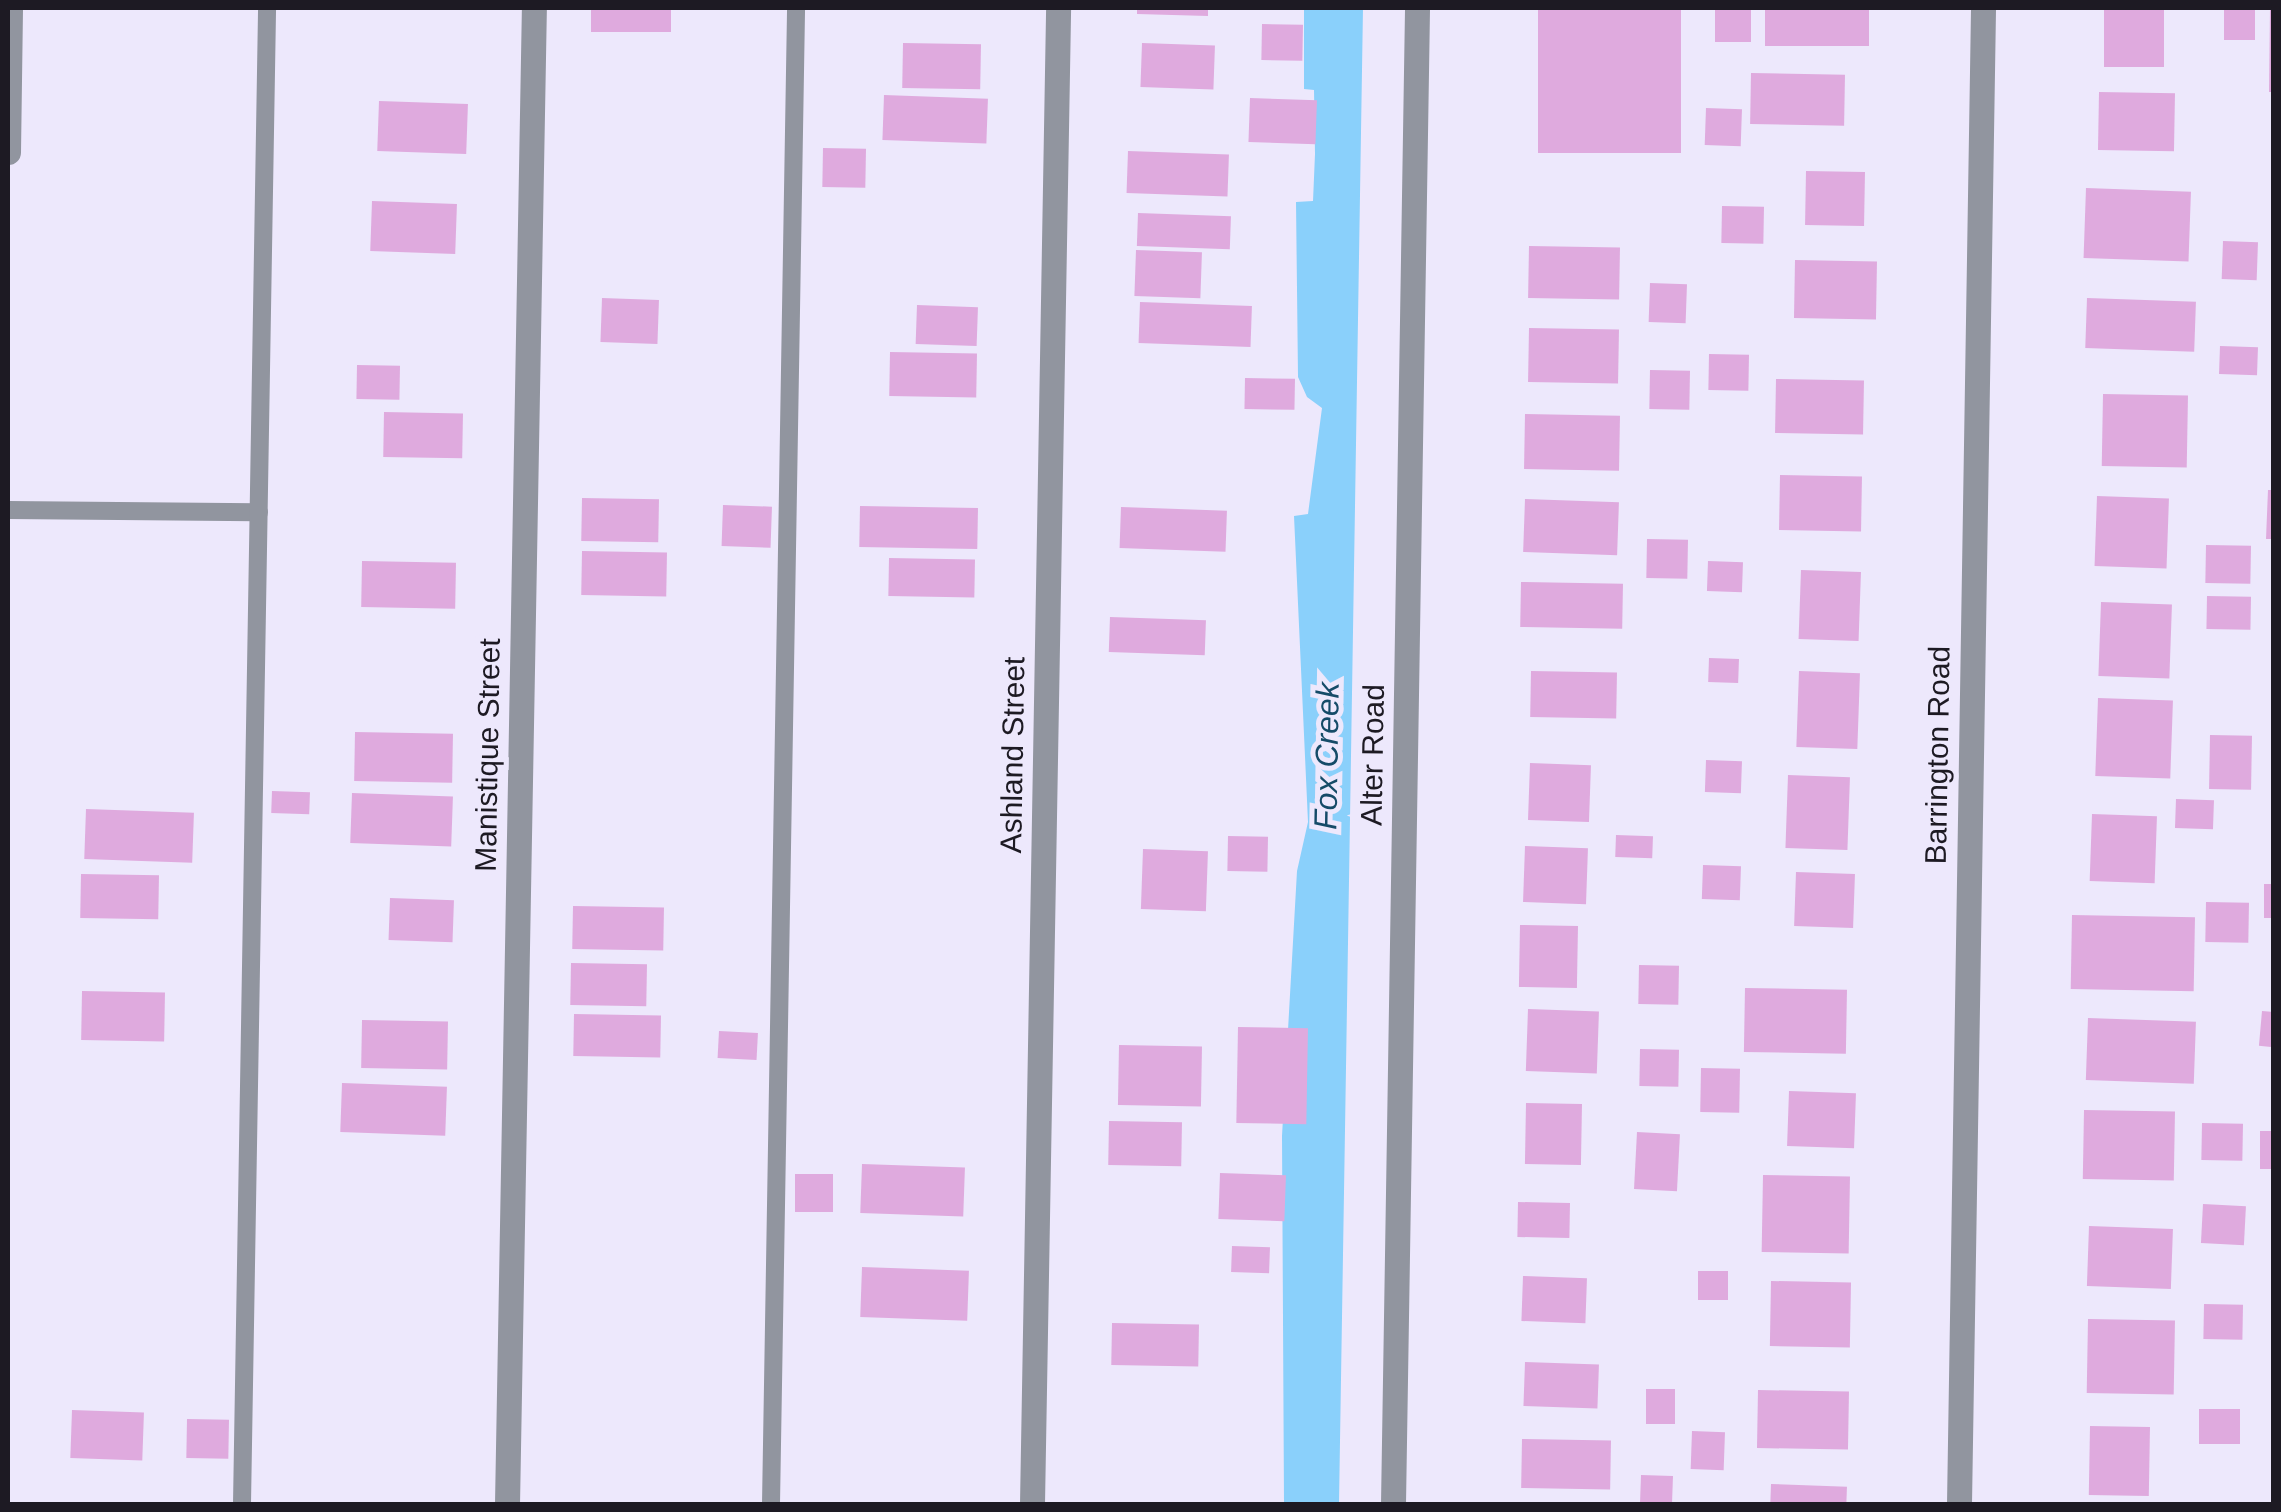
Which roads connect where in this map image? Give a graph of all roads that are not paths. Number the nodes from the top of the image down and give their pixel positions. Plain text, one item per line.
1 (10, 8) edge
2 (267, 8) edge
3 (534, 8) edge
4 (796, 8) edge
5 (1058, 8) edge
6 (1416, 8) edge
7 (1982, 8) edge
8 (8, 152) edge
9 (8, 510) edge
10 (259, 512) junction
11 (242, 1504) edge
12 (507, 1504) edge
13 (772, 1504) edge
14 (1032, 1504) edge
15 (1394, 1504) edge
16 (1959, 1504) edge

1 - 8 street
2 - 10 lane
3 - 12 street, Manistique Street
4 - 13 lane
5 - 14 street, Ashland Street
6 - 15 street, Alter Road
7 - 16 street, Barrington Road
9 - 10 lane
10 - 11 lane

